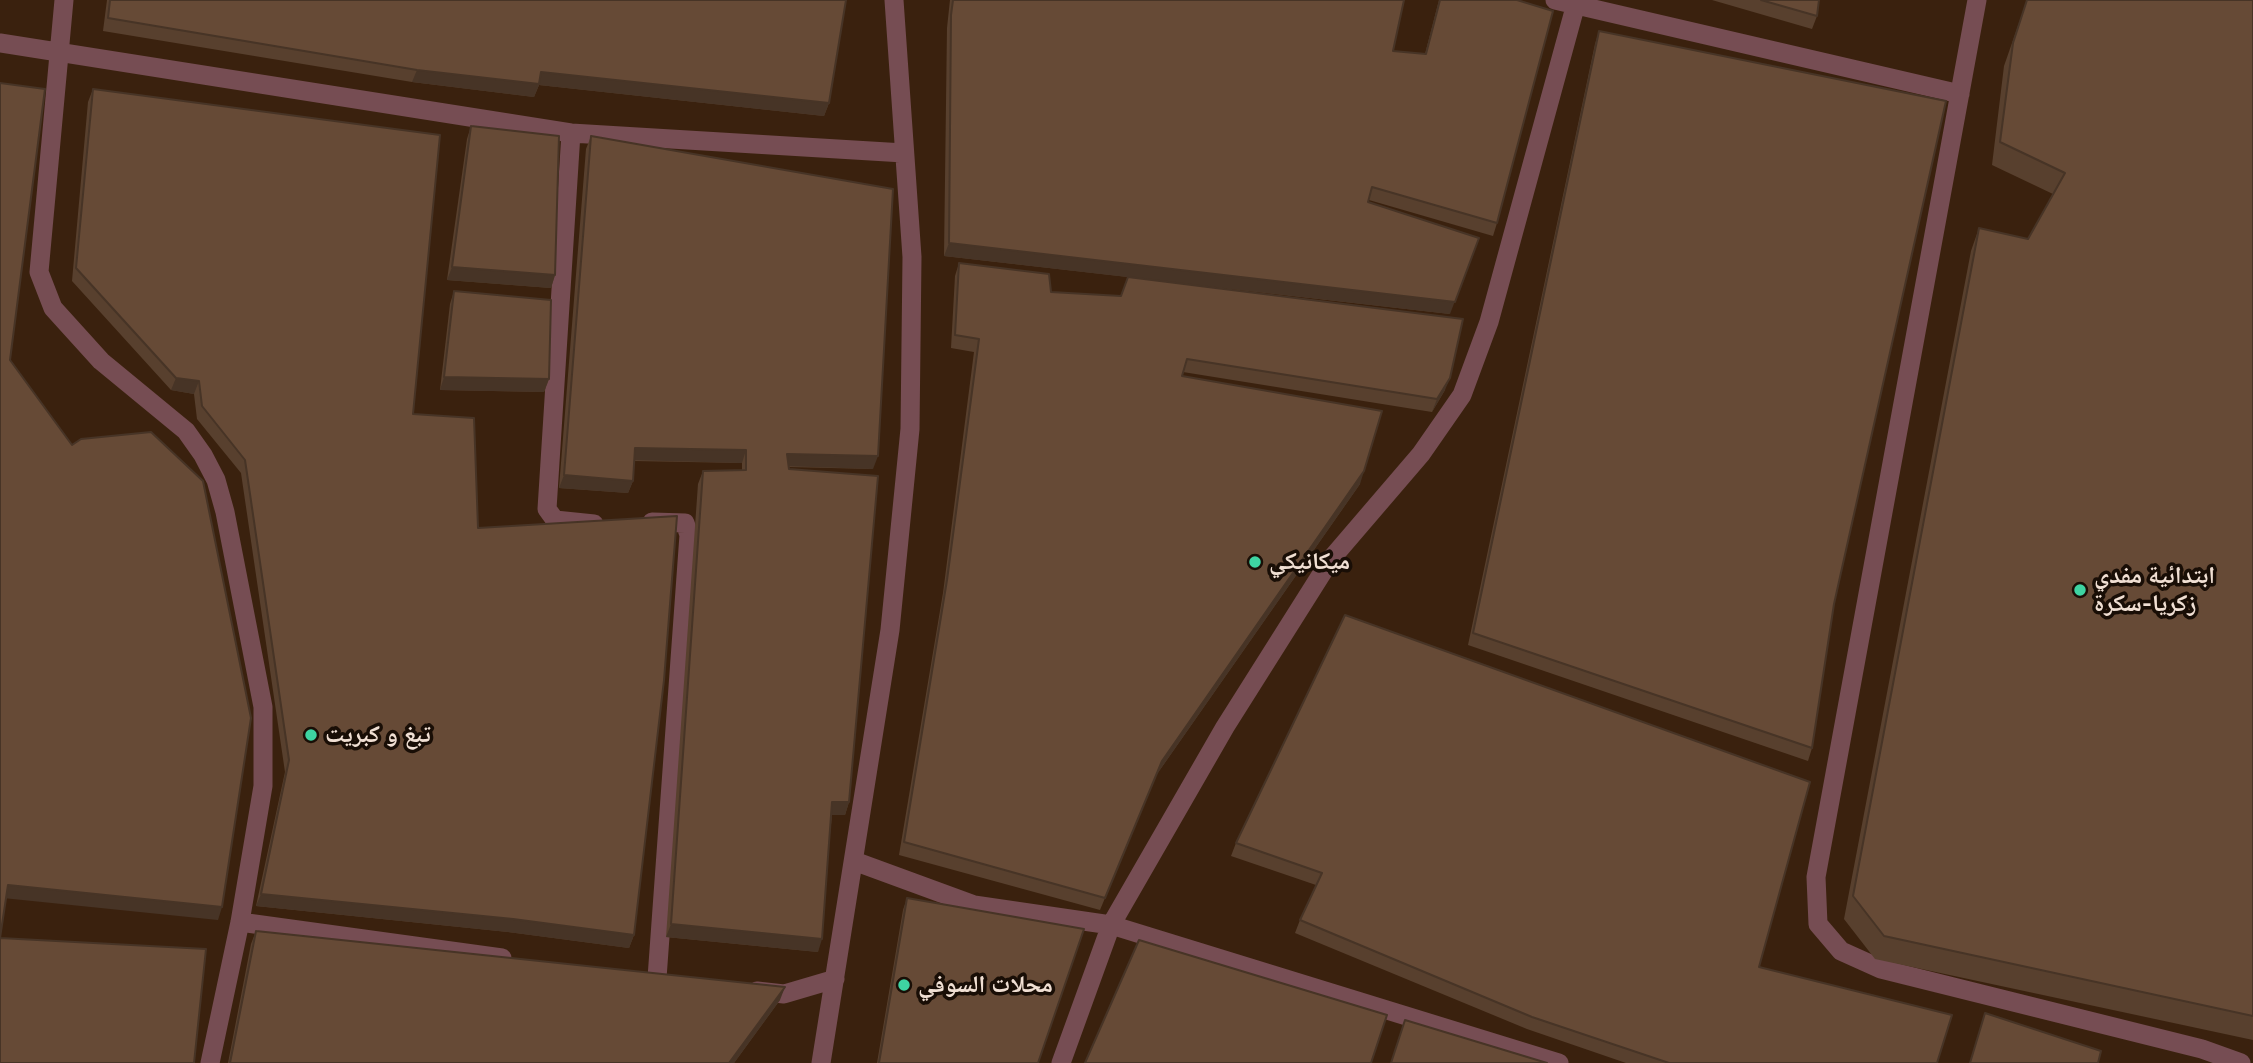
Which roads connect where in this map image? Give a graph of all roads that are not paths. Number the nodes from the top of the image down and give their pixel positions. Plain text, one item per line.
1 (64, 0) edge
2 (894, 0) edge
3 (1555, 0) edge
4 (1977, 0) edge
5 (1576, 3) edge
6 (0, 43) edge
7 (58, 52) junction
8 (1960, 94) junction
9 (571, 133) junction
10 (904, 153) junction
11 (854, 861) junction
12 (240, 922) junction
13 (1111, 925) junction
14 (522, 961) edge
15 (835, 979) junction
16 (682, 982) edge
17 (733, 988) edge
18 (210, 1063) edge
19 (821, 1063) edge
20 (1061, 1063) edge
21 (1559, 1063) edge
22 (2241, 1063) edge

1 - 7 street
2 - 10 street
3 - 5 street
4 - 8 street
5 - 8 street
5 - 13 street
6 - 7 street
7 - 9 street
7 - 12 street
8 - 22 street
9 - 10 street
9 - 16 street
10 - 11 street
11 - 13 street
11 - 15 street
12 - 14 street
12 - 18 street
13 - 20 street
13 - 21 street
15 - 17 street
15 - 19 street

